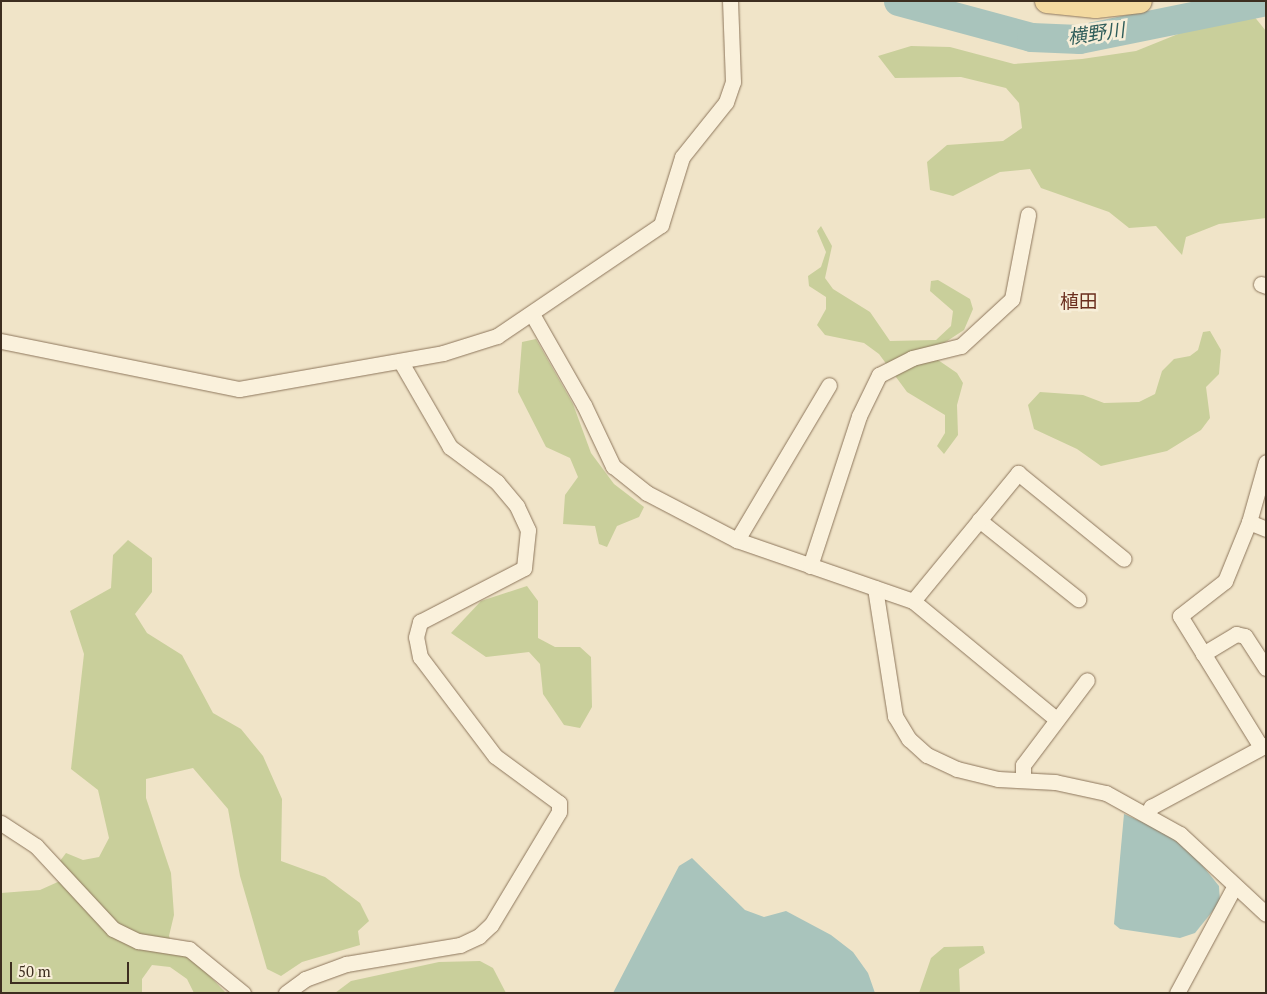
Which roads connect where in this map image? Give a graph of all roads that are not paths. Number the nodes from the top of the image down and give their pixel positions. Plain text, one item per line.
1 (730, 1) edge
2 (1047, 1) edge
3 (1140, 1) edge
4 (1028, 215) dead end
5 (532, 314) junction
6 (1, 341) edge
7 (401, 362) junction
8 (829, 386) dead end
9 (1266, 462) edge
10 (979, 520) junction
11 (1249, 522) junction
12 (1266, 528) edge
13 (738, 540) junction
14 (1124, 559) dead end
15 (810, 566) junction
16 (875, 588) junction
17 (1078, 599) dead end
18 (913, 601) junction
19 (1202, 654) junction
20 (1266, 668) edge
21 (1087, 680) dead end
22 (1056, 719) junction
23 (1263, 746) edge
24 (1023, 780) junction
25 (1148, 814) junction
26 (1, 822) edge
27 (1234, 887) junction
28 (1266, 914) edge
29 (243, 993) edge
30 (286, 993) edge
31 (1178, 993) edge

1 - 5 street
2 - 3 main road
4 - 15 street
5 - 7 street
5 - 13 street
6 - 7 street
7 - 30 street
8 - 13 street
9 - 11 street
10 - 14 street
10 - 17 street
10 - 18 street
11 - 12 street
11 - 19 street
13 - 15 street
15 - 16 street
16 - 18 street
16 - 24 street
18 - 22 street
19 - 20 street
19 - 23 street
21 - 22 street
22 - 24 street
23 - 25 street
24 - 25 street
25 - 27 street
26 - 29 street
27 - 28 street
27 - 31 street

